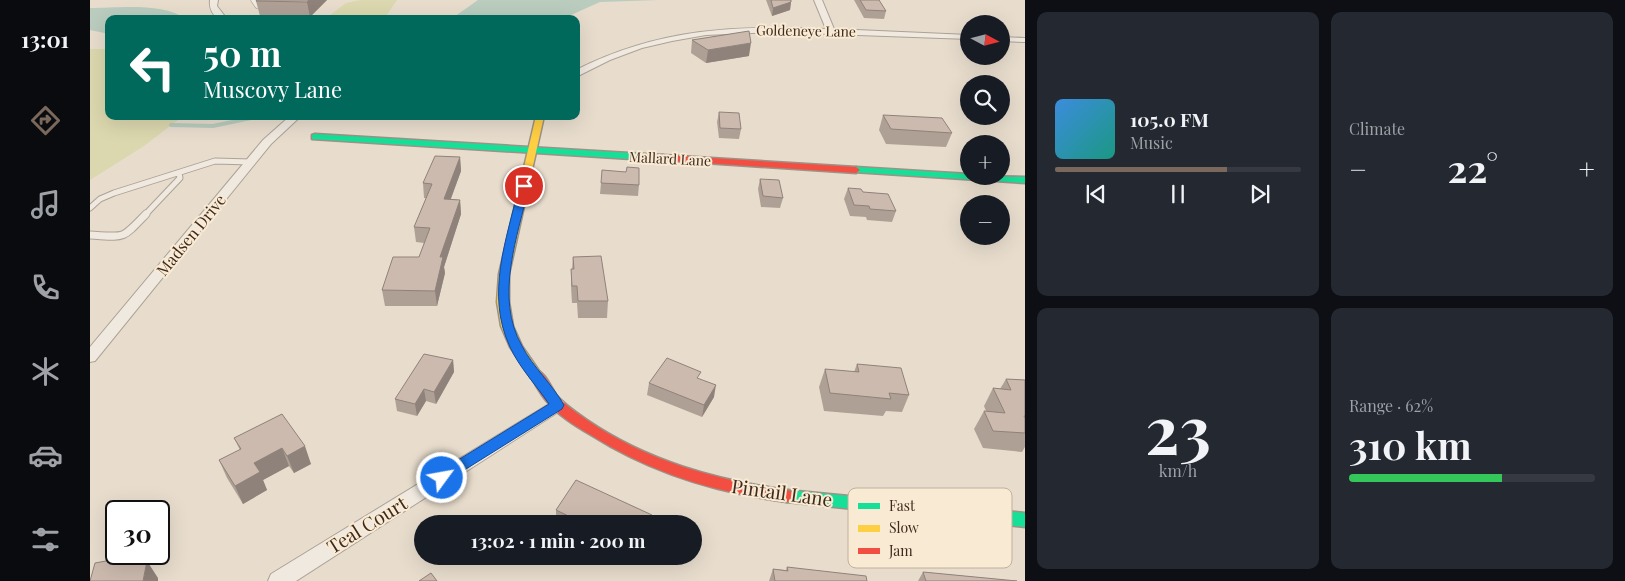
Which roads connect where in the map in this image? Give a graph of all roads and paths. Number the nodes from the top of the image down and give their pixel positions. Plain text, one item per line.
1 (214, 0) edge
2 (254, 0) edge
3 (818, 0) edge
4 (258, 6) edge
5 (218, 15) edge
6 (831, 31) junction
7 (960, 37) edge
8 (1010, 39) edge
9 (1025, 40) edge
10 (580, 72) edge
11 (292, 120) edge
12 (539, 120) edge
13 (315, 137) dead end
14 (532, 150) junction
15 (250, 162) junction
16 (179, 173) junction
17 (1025, 180) edge
18 (90, 208) edge
19 (90, 235) edge
20 (90, 357) edge
21 (557, 405) junction
22 (848, 502) edge
23 (1012, 519) edge
24 (1025, 520) edge
25 (278, 581) edge

1 - 5 street
2 - 4 lane
3 - 6 street
6 - 7 street, Goldeneye Lane
6 - 10 street, Goldeneye Lane
8 - 9 street
11 - 15 street, Madsen Drive
12 - 14 street
13 - 14 street, Mallard Lane
14 - 17 street, Mallard Lane
14 - 21 street
15 - 16 lane
15 - 20 street, Madsen Drive
16 - 18 lane
16 - 19 lane
21 - 22 street, Pintail Lane
21 - 25 street, Teal Court
23 - 24 street, Pintail Lane

